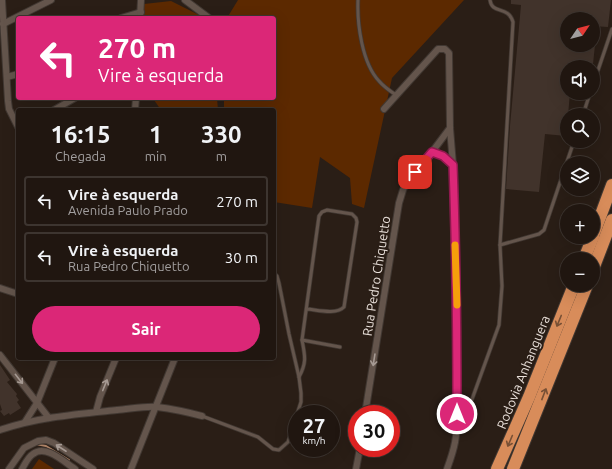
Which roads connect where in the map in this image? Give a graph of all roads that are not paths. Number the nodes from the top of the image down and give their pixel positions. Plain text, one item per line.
1 (2, 0) edge
2 (51, 0) edge
3 (141, 0) edge
4 (185, 0) edge
5 (358, 0) edge
6 (490, 0) edge
7 (140, 15) edge
8 (19, 16) edge
9 (206, 16) edge
10 (16, 18) edge
11 (3, 24) junction
12 (612, 29) edge
13 (600, 64) edge
14 (16, 75) edge
15 (7, 77) junction
16 (396, 95) junction
17 (72, 100) edge
18 (58, 108) edge
19 (384, 109) dead end
20 (16, 122) edge
21 (450, 128) junction
22 (442, 139) junction
23 (452, 146) junction
24 (572, 148) edge
25 (432, 152) junction
26 (453, 165) junction
27 (612, 185) edge
28 (600, 217) edge
29 (612, 220) edge
30 (500, 245) junction
31 (600, 252) edge
32 (276, 277) edge
33 (0, 288) edge
34 (571, 292) edge
35 (584, 292) edge
36 (16, 293) edge
37 (307, 309) junction
38 (302, 340) junction
39 (340, 347) dead end
40 (0, 355) edge
41 (54, 360) edge
42 (115, 360) edge
43 (174, 360) edge
44 (299, 377) junction
45 (472, 402) junction
46 (37, 403) junction
47 (366, 405) edge
48 (156, 407) junction
49 (96, 412) junction
50 (457, 414) junction
51 (202, 416) joint
52 (49, 418) junction
53 (25, 422) junction
54 (0, 430) edge
55 (457, 434) junction
56 (358, 457) edge
57 (9, 469) edge
58 (22, 469) edge
59 (75, 469) edge
60 (93, 469) edge
61 (132, 469) edge
62 (356, 469) edge
63 (446, 469) edge
64 (497, 469) edge
65 (513, 469) edge

1 - 11 street
2 - 8 street
3 - 7 street
4 - 9 street
5 - 16 lane
6 - 30 lane
10 - 11 street
11 - 15 street
12 - 13 lane
14 - 15 street
15 - 20 street
16 - 19 street
16 - 21 street
17 - 18 street
21 - 22 street, Rua Pedro Chiquetto
21 - 23 street
22 - 23 street
22 - 25 street, Rua Pedro Chiquetto
23 - 26 street
24 - 30 lane
25 - 26 street
25 -> 47 street, Rua Pedro Chiquetto
26 - 50 street
27 - 28 highway
29 - 31 highway
30 - 45 lane
32 - 44 lane
33 - 36 street
34 -> 64 highway, Rodovia Anhanguera
65 -> 35 highway, Rodovia Anhanguera
37 - 37 lane
37 - 38 lane
38 - 39 lane
38 - 44 lane
40 -> 46 street
41 - 46 street
49 -> 42 street
43 - 48 street
44 - 51 lane
45 - 50 lane
45 - 55 lane
46 - 52 street
46 - 53 street
48 - 49 street
48 - 51 street
48 - 61 street
49 - 52 street
50 - 55 street
52 - 53 street
53 - 54 street
55 - 63 street
56 - 62 street
60 -> 57 street
58 - 59 street

